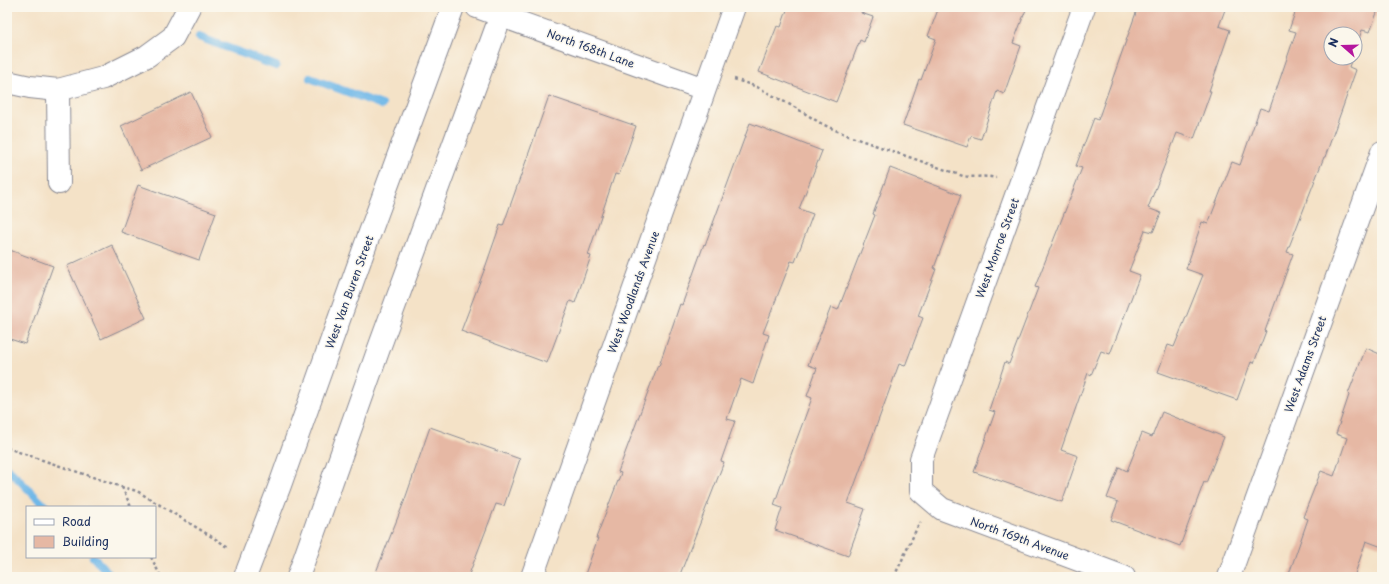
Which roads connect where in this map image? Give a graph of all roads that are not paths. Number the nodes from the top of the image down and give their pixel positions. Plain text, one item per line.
1 (189, 7) edge
2 (453, 7) edge
3 (477, 7) edge
4 (734, 7) edge
5 (1084, 7) edge
6 (502, 11) edge
7 (708, 80) junction
8 (7, 82) edge
9 (58, 90) junction
10 (1382, 152) edge
11 (59, 183) dead end
12 (927, 497) joint
13 (248, 568) edge
14 (298, 577) edge
15 (532, 577) edge
16 (1124, 577) edge
17 (1229, 577) edge

1 - 9 street
2 - 13 street, West Van Buren Street
3 - 6 street, North 168th Lane
4 - 7 street, West Woodlands Avenue
5 - 12 street, West Monroe Street
6 - 7 street, North 168th Lane
6 - 14 street
7 - 15 street, West Woodlands Avenue
8 - 9 street
9 - 11 street
10 - 17 street, West Adams Street
12 - 16 street, North 169th Avenue

